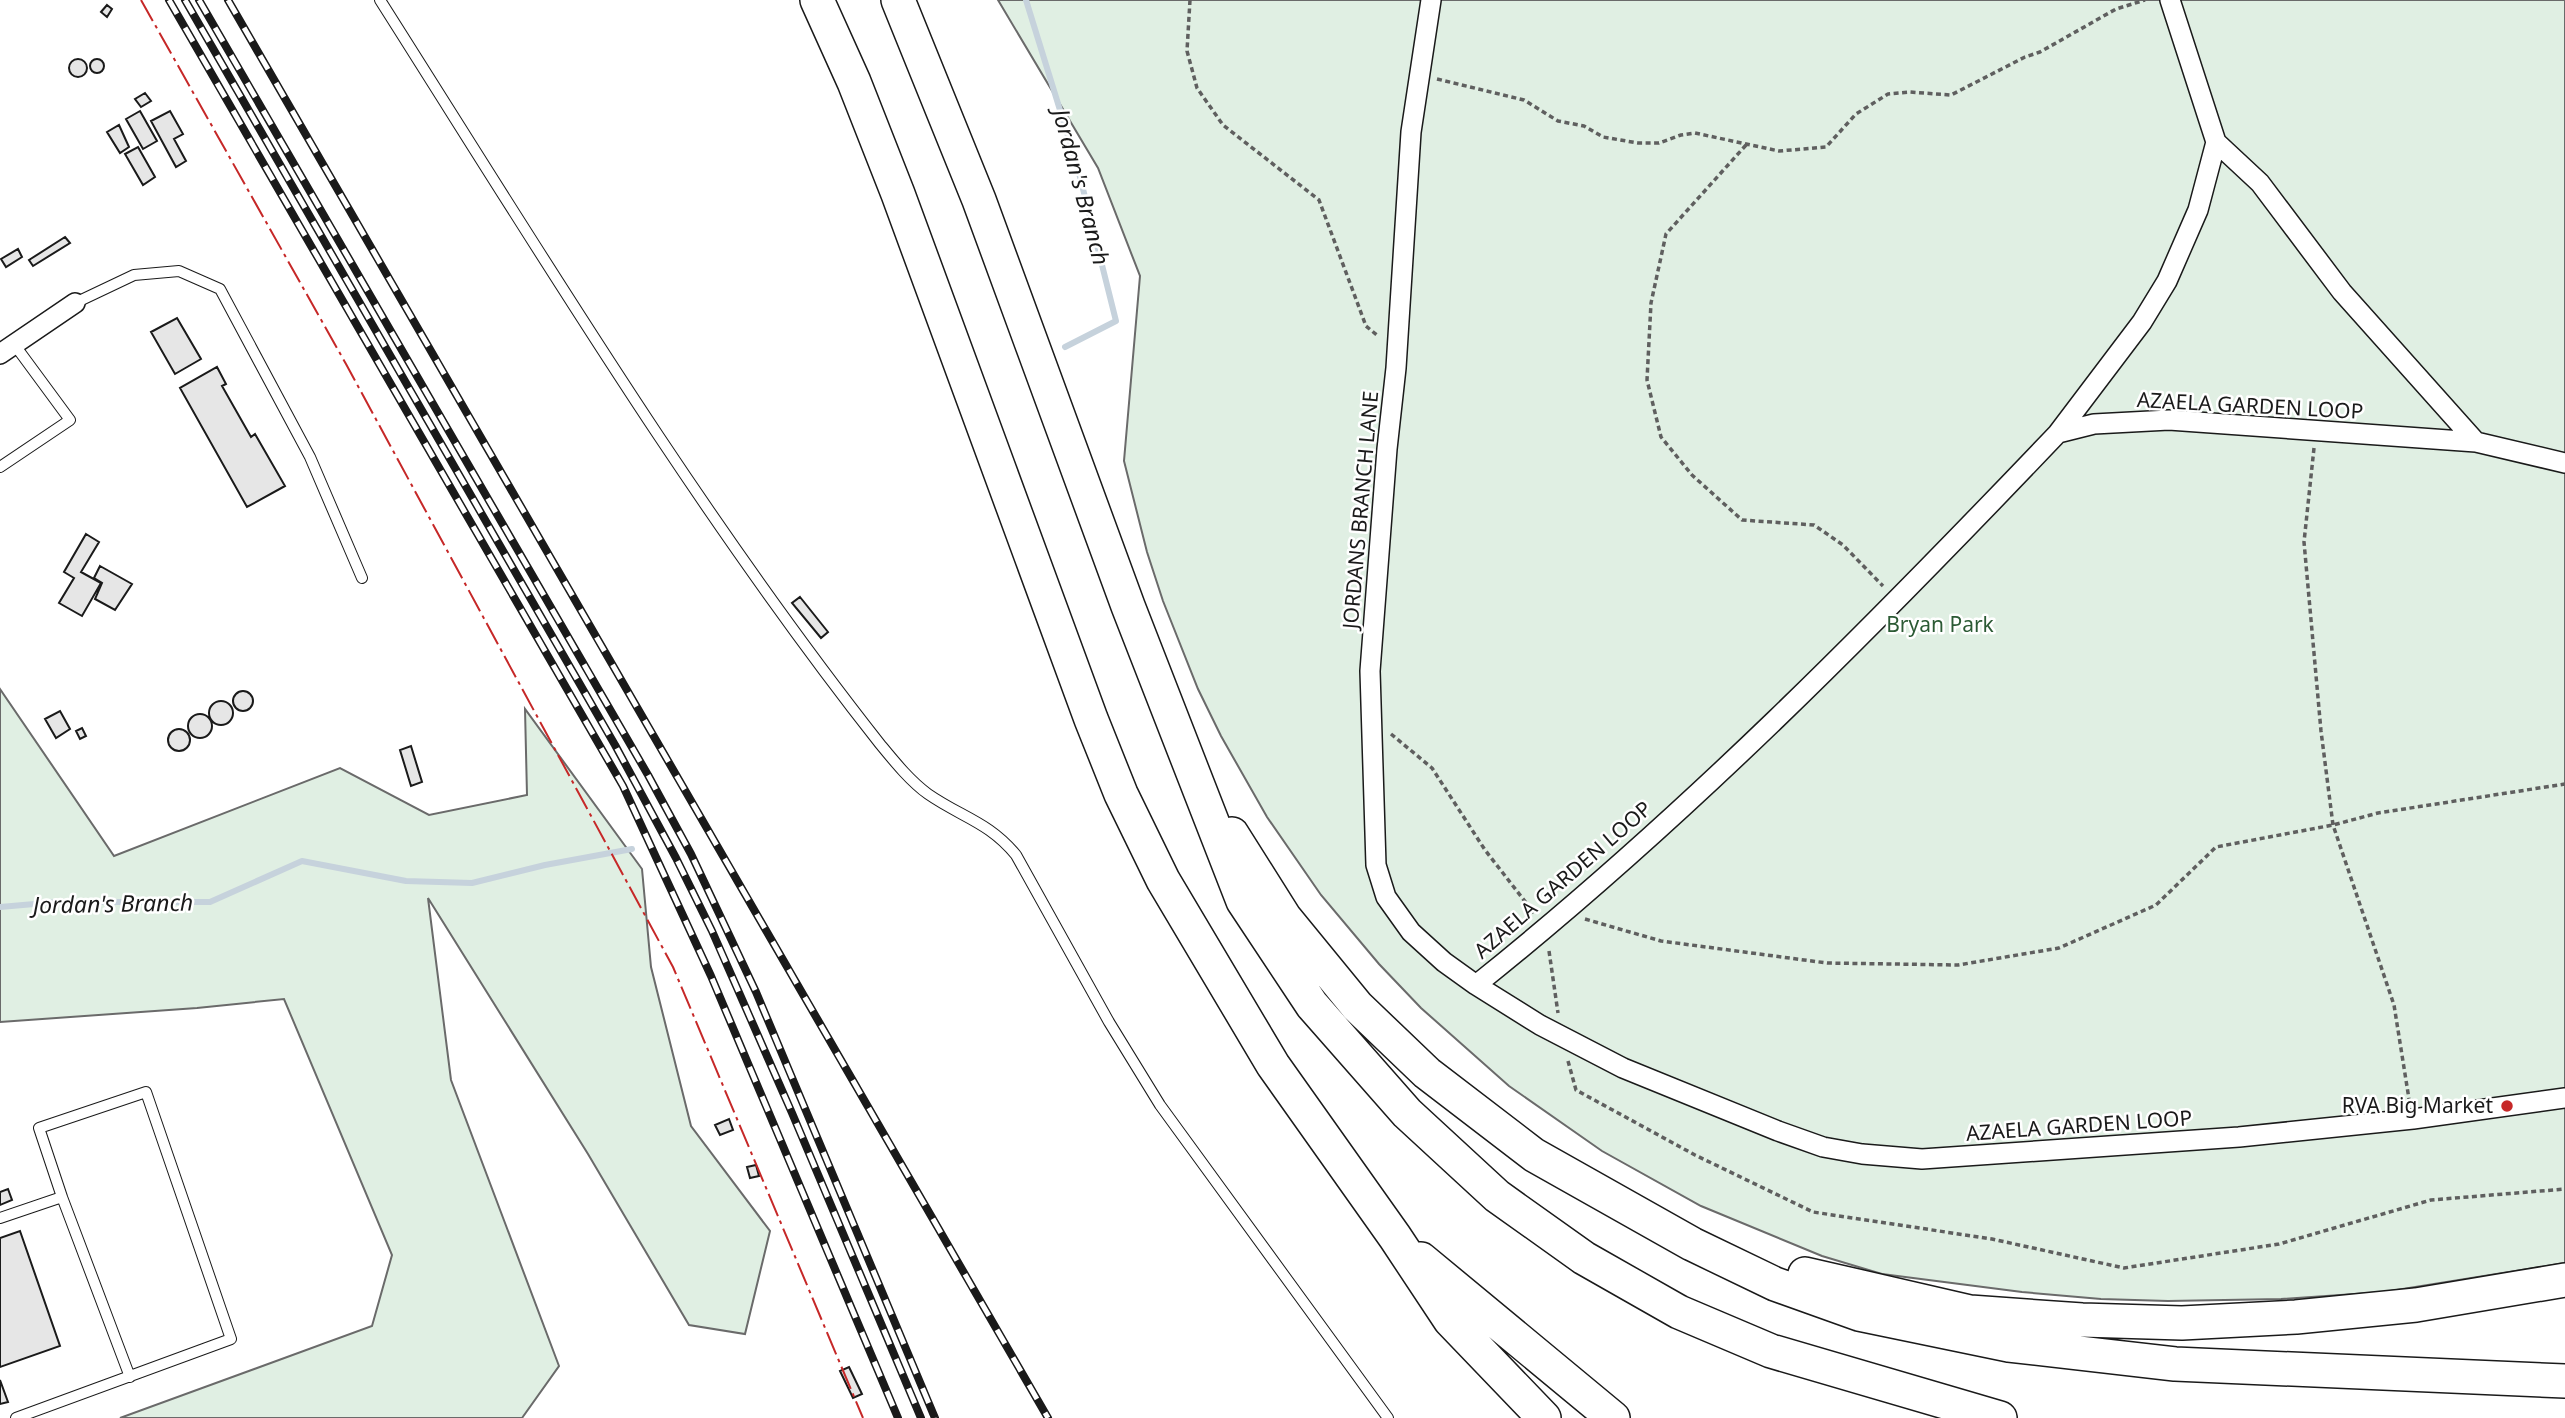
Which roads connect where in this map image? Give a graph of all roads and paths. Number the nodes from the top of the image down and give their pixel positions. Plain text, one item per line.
1 (380, 0) edge
2 (817, 0) edge
3 (898, 0) edge
4 (1190, 0) edge
5 (1431, 0) edge
6 (2145, 0) edge
7 (2170, 0) edge
8 (1418, 74) junction
9 (2216, 142) junction
10 (1746, 145) junction
11 (75, 303) joint
12 (7, 349) edge
13 (1395, 352) junction
14 (2316, 432) junction
15 (2058, 433) junction
16 (2476, 442) junction
17 (2565, 463) edge
18 (0, 467) edge
19 (362, 578) dead end
20 (1898, 601) junction
21 (1372, 718) junction
22 (1188, 764) junction
23 (2565, 784) edge
24 (2333, 825) junction
25 (1563, 913) junction
26 (1546, 928) junction
27 (1476, 985) junction
28 (1562, 1037) junction
29 (2565, 1098) edge
30 (2413, 1119) junction
31 (2565, 1189) edge
32 (62, 1197) junction
33 (0, 1218) edge
34 (1395, 1237) junction
35 (1692, 1244) junction
36 (2565, 1280) edge
37 (130, 1377) junction
38 (2565, 1381) edge
39 (16, 1418) edge
40 (1388, 1418) edge
41 (1544, 1418) edge
42 (1613, 1418) edge
43 (2000, 1418) edge

1 - 40 lane
2 - 34 highway
3 - 22 highway
4 - 13 path
5 - 8 street, JORDANS BRANCH LANE
6 - 10 path
7 - 9 street
8 - 10 path
8 - 13 street, JORDANS BRANCH LANE
9 - 15 street
9 - 16 street
10 - 20 path
11 - 12 street
11 - 19 lane
12 - 18 lane
13 - 21 street, JORDANS BRANCH LANE
14 - 15 street, AZAELA GARDEN LOOP
14 - 16 street, AZAELA GARDEN LOOP
14 - 24 path
15 - 20 street, AZAELA GARDEN LOOP
16 - 17 street, AZAELA GARDEN LOOP
20 - 25 street, AZAELA GARDEN LOOP
21 - 26 path
21 - 27 street, JORDANS BRANCH LANE
22 - 35 highway
22 - 43 highway
23 - 24 path
24 - 25 path
24 - 30 path
25 - 26 street, AZAELA GARDEN LOOP
26 - 27 street, AZAELA GARDEN LOOP
26 - 28 path
27 - 28 street, AZAELA GARDEN LOOP
28 - 30 street, AZAELA GARDEN LOOP
28 - 31 path
29 - 30 street, AZAELA GARDEN LOOP
32 - 33 lane
32 - 37 lane
32 - 37 lane
34 - 41 highway
34 - 42 highway
35 - 36 highway
35 - 38 highway
37 - 39 lane

